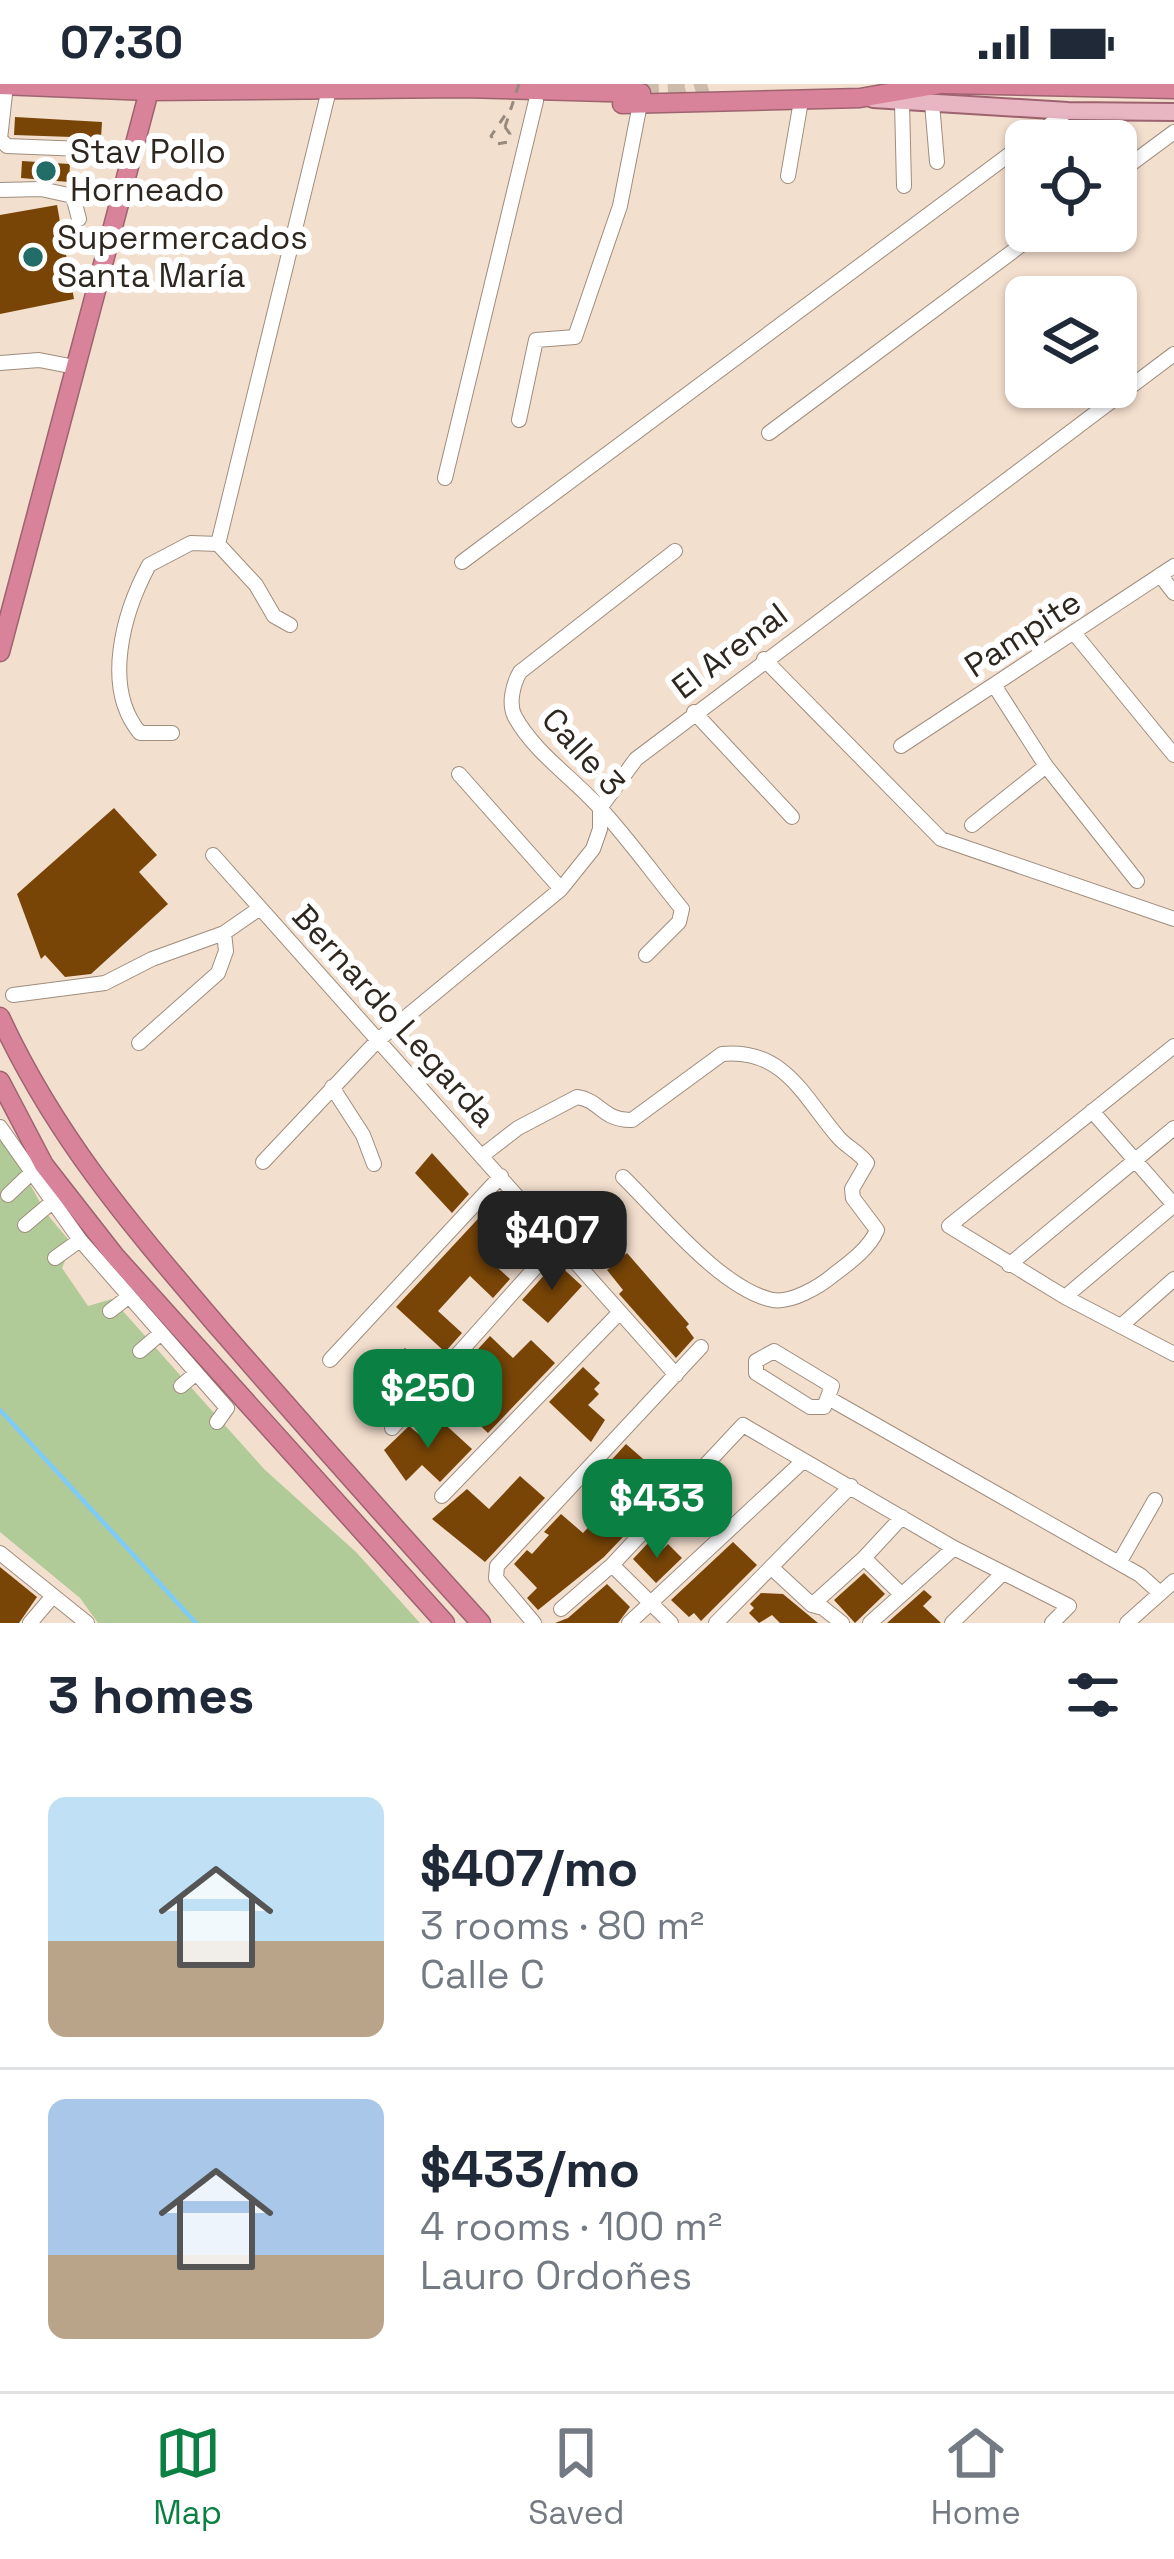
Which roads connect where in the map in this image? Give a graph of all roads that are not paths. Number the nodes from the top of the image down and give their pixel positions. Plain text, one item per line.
1 (943, 84) edge
2 (3, 85) edge
3 (1174, 89) edge
4 (329, 90) junction
5 (148, 91) junction
6 (516, 92) edge
7 (860, 98) junction
8 (641, 99) junction
9 (536, 101) junction
10 (801, 101) junction
11 (902, 102) junction
12 (932, 103) junction
13 (1068, 111) junction
14 (1174, 112) edge
15 (1056, 120) edge
16 (1174, 132) edge
17 (0, 139) edge
18 (134, 151) junction
19 (1005, 158) edge
20 (1137, 159) edge
21 (937, 162) dead end
22 (788, 176) dead end
23 (904, 186) dead end
24 (0, 190) edge
25 (79, 219) dead end
26 (1012, 252) edge
27 (1174, 354) edge
28 (0, 363) edge
29 (75, 368) junction
30 (519, 420) dead end
31 (769, 433) dead end
32 (445, 478) dead end
33 (218, 544) junction
34 (675, 551) dead end
35 (462, 562) dead end
36 (1167, 571) edge
37 (1174, 593) edge
38 (290, 625) dead end
39 (1075, 633) junction
40 (0, 652) edge
41 (764, 658) junction
42 (994, 685) junction
43 (694, 712) junction
44 (172, 733) dead end
45 (901, 746) dead end
46 (1174, 755) edge
47 (1046, 766) junction
48 (460, 774) dead end
49 (600, 808) junction
50 (792, 818) dead end
51 (972, 825) dead end
52 (213, 855) dead end
53 (1137, 881) dead end
54 (561, 889) junction
55 (260, 908) junction
56 (1174, 919) edge
57 (224, 933) junction
58 (646, 956) dead end
59 (13, 995) dead end
60 (0, 1017) edge
61 (377, 1041) junction
62 (139, 1043) dead end
63 (1174, 1046) edge
64 (0, 1081) edge
65 (332, 1087) junction
66 (1092, 1111) junction
67 (0, 1127) edge
68 (1174, 1128) edge
69 (483, 1155) junction
70 (1134, 1161) junction
71 (263, 1162) dead end
72 (374, 1164) dead end
73 (30, 1174) junction
74 (501, 1176) junction
75 (623, 1178) dead end
76 (8, 1195) dead end
77 (51, 1203) junction
78 (1174, 1205) edge
79 (25, 1225) dead end
80 (80, 1240) junction
81 (560, 1241) junction
82 (56, 1258) dead end
83 (1009, 1265) junction
84 (1174, 1279) edge
85 (1065, 1297) junction
86 (128, 1298) junction
87 (110, 1311) dead end
88 (619, 1312) junction
89 (1122, 1325) junction
90 (160, 1334) junction
91 (701, 1347) dead end
92 (140, 1351) dead end
93 (1174, 1354) edge
94 (330, 1360) dead end
95 (195, 1374) junction
96 (676, 1376) junction
97 (181, 1386) dead end
98 (834, 1400) junction
99 (217, 1422) dead end
100 (392, 1428) dead end
101 (802, 1462) junction
102 (851, 1486) junction
103 (442, 1496) dead end
104 (1155, 1500) dead end
105 (902, 1517) junction
106 (954, 1548) junction
107 (0, 1553) edge
108 (864, 1558) junction
109 (1119, 1563) junction
110 (613, 1565) junction
111 (773, 1569) junction
112 (1003, 1573) junction
113 (1174, 1581) edge
114 (1160, 1593) junction
115 (901, 1594) junction
116 (52, 1596) junction
117 (650, 1602) junction
118 (812, 1605) junction
119 (561, 1609) dead end
120 (30, 1623) edge
121 (87, 1623) edge
122 (445, 1623) edge
123 (481, 1623) edge
124 (534, 1623) edge
125 (629, 1623) edge
126 (671, 1623) edge
127 (716, 1623) edge
128 (842, 1623) edge
129 (870, 1623) edge
130 (952, 1623) edge
131 (1052, 1623) edge
132 (1127, 1623) edge

1 - 3 highway
1 - 7 highway
2 - 5 highway
2 - 17 street
4 - 5 highway
4 - 6 highway
4 - 8 highway
4 - 33 street
5 - 18 highway
6 - 9 highway
7 - 10 highway
7 - 11 main road
8 - 9 highway
8 - 10 highway
8 - 30 street
9 - 32 street
10 - 22 street
11 - 12 main road
11 - 23 street
12 - 13 main road
12 - 21 street
13 - 14 main road
13 - 15 street
16 - 20 street
17 - 18 street
18 - 29 highway
19 - 35 street
24 - 25 street
26 - 31 street
27 - 41 street, El Arenal
28 - 29 street
29 - 40 highway
33 - 38 street
33 - 44 street
34 - 49 street, Calle 3
36 - 37 street
36 - 39 street, Pampite
39 - 42 street, Pampite
39 - 46 street
41 - 43 street, El Arenal
41 - 56 street
42 - 45 street, Pampite
42 - 47 street
43 - 49 street, El Arenal
43 - 50 street
47 - 51 street
47 - 53 street
48 - 54 street
49 - 54 street, El Arenal
49 - 58 street, Calle 3
52 - 55 street, Bernardo Legarda
54 - 61 street, El Arenal
55 - 57 street
55 - 61 street, Bernardo Legarda
57 - 59 street
57 - 62 street
60 - 123 highway
61 - 65 street, El Arenal
61 - 69 street, Bernardo Legarda
63 - 66 street
64 - 122 highway
65 - 71 street, El Arenal
65 - 72 street
66 - 70 street
66 - 83 street
67 - 73 street
68 - 70 street
69 - 74 street, Bernardo Legarda
69 - 75 street
70 - 78 street
70 - 83 street
73 - 76 street
73 - 77 street
74 - 81 street, Bernardo Legarda
74 - 94 street
77 - 79 street
77 - 80 street
78 - 85 street
80 - 82 street
80 - 86 street
81 - 88 street, Bernardo Legarda
81 - 100 street
83 - 85 street
84 - 89 street
85 - 89 street
86 - 87 street
86 - 90 street
88 - 96 street, Bernardo Legarda
88 - 103 street
89 - 93 street
90 - 92 street
90 - 95 street
91 - 96 street
95 - 97 street
95 - 99 street
96 - 124 street
98 - 98 street
98 - 109 street
101 - 102 street
101 - 110 street
101 - 117 street
102 - 105 street
102 - 111 street
104 - 109 street
105 - 106 street
105 - 108 street
106 - 112 street
106 - 115 street
107 - 116 street
108 - 115 street
108 - 118 street
109 - 114 street
110 - 117 street
110 - 119 street
111 - 118 street
111 - 127 street
112 - 130 street
112 - 131 street
113 - 114 street
114 - 132 street
115 - 129 street
116 - 120 street
116 - 121 street
117 - 125 street
117 - 126 street
118 - 128 street

